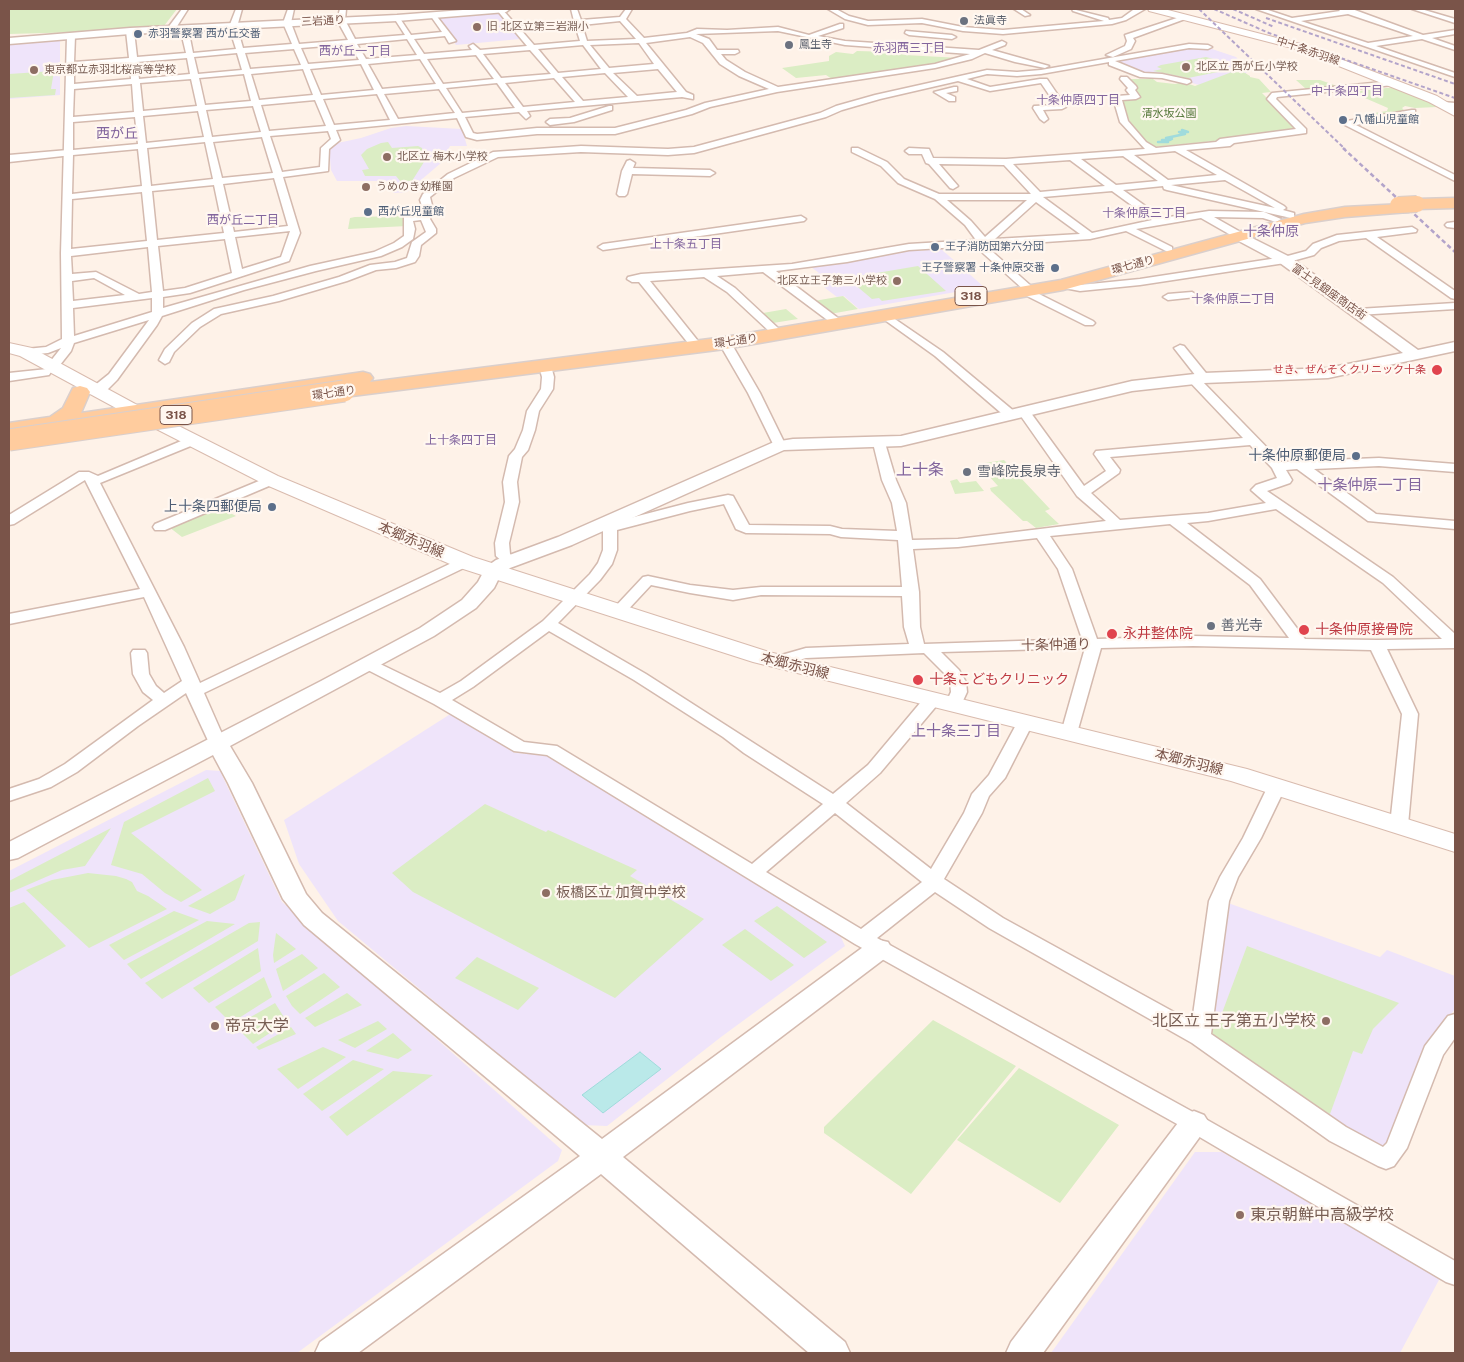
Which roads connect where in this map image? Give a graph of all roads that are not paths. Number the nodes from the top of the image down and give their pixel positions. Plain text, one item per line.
1 (185, 9) edge
2 (239, 9) edge
3 (291, 9) edge
4 (343, 9) edge
5 (500, 9) edge
6 (506, 9) edge
7 (574, 9) edge
8 (630, 9) edge
9 (831, 9) edge
10 (1017, 9) edge
11 (1142, 9) edge
12 (1157, 9) edge
13 (1258, 9) edge
14 (1367, 9) edge
15 (1415, 9) edge
16 (1075, 10) edge
17 (1344, 10) edge
18 (449, 11) edge
19 (397, 13) edge
20 (433, 15) junction
21 (1027, 15) dead end
22 (1183, 18) junction
23 (1106, 19) dead end
24 (341, 20) junction
25 (622, 20) junction
26 (1290, 20) junction
27 (1455, 21) edge
28 (287, 23) junction
29 (577, 23) junction
30 (233, 26) junction
31 (840, 26) dead end
32 (170, 28) junction
33 (184, 28) junction
34 (516, 28) junction
35 (1064, 28) junction
36 (130, 31) junction
37 (1455, 32) edge
38 (694, 33) junction
39 (909, 33) dead end
40 (446, 34) junction
41 (1141, 34) junction
42 (71, 36) junction
43 (1042, 36) dead end
44 (409, 37) junction
45 (809, 37) junction
46 (958, 37) dead end
47 (1423, 37) junction
48 (1152, 39) dead end
49 (514, 40) dead end
50 (526, 40) junction
51 (983, 40) dead end
52 (9, 41) edge
53 (642, 41) junction
54 (352, 42) junction
55 (1160, 42) dead end
56 (585, 43) junction
57 (1005, 43) joint
58 (297, 46) junction
59 (1364, 46) junction
60 (1208, 47) dead end
61 (532, 48) junction
62 (1455, 48) edge
63 (1176, 49) junction
64 (240, 51) junction
65 (981, 51) junction
66 (478, 52) junction
67 (714, 52) junction
68 (735, 52) dead end
69 (190, 55) junction
70 (422, 57) junction
71 (966, 58) junction
72 (133, 60) junction
73 (363, 62) junction
74 (1108, 62) junction
75 (1095, 63) junction
76 (70, 65) junction
77 (660, 66) junction
78 (306, 67) junction
79 (1055, 68) junction
80 (607, 71) junction
81 (931, 71) dead end
82 (248, 72) junction
83 (1455, 75) edge
84 (195, 76) junction
85 (557, 76) junction
86 (1043, 76) junction
87 (957, 79) junction
88 (1124, 79) dead end
89 (500, 81) junction
90 (1186, 82) dead end
91 (1393, 83) junction
92 (974, 84) junction
93 (136, 86) junction
94 (441, 86) junction
95 (777, 90) junction
96 (124, 92) dead end
97 (380, 92) junction
98 (73, 93) junction
99 (683, 94) junction
100 (318, 97) junction
101 (634, 98) junction
102 (952, 99) dead end
103 (621, 100) junction
104 (256, 103) junction
105 (580, 104) junction
106 (708, 104) junction
107 (1450, 105) edge
108 (202, 108) junction
109 (521, 109) junction
110 (1412, 112) dead end
111 (1455, 112) edge
112 (139, 113) junction
113 (459, 115) junction
114 (1044, 119) dead end
115 (70, 120) junction
116 (395, 122) junction
117 (534, 127) junction
118 (331, 128) junction
119 (266, 134) junction
120 (208, 139) junction
121 (1230, 143) dead end
122 (142, 146) junction
123 (1177, 149) junction
124 (855, 150) dead end
125 (1152, 150) junction
126 (634, 151) junction
127 (909, 151) dead end
128 (68, 153) junction
129 (1125, 153) junction
130 (1072, 157) junction
131 (9, 159) edge
132 (630, 161) junction
133 (678, 161) dead end
134 (932, 162) junction
135 (1006, 162) junction
136 (627, 171) junction
137 (710, 172) dead end
138 (279, 175) junction
139 (1454, 176) edge
140 (1227, 177) junction
141 (217, 182) junction
142 (1167, 183) junction
143 (1154, 184) junction
144 (953, 186) dead end
145 (147, 188) junction
146 (1114, 188) junction
147 (1184, 191) junction
148 (622, 194) dead end
149 (1036, 196) junction
150 (68, 197) junction
151 (938, 197) junction
152 (1455, 203) edge
153 (1410, 207) junction
154 (1455, 208) edge
155 (1207, 214) junction
156 (1287, 216) junction
157 (426, 217) junction
158 (802, 219) dead end
159 (1161, 222) junction
160 (294, 228) junction
161 (1127, 228) junction
162 (1412, 230) dead end
163 (1236, 233) junction
164 (1367, 234) junction
165 (228, 236) junction
166 (1090, 236) junction
167 (980, 243) junction
168 (153, 244) junction
169 (603, 248) dead end
170 (1168, 248) junction
171 (66, 253) junction
172 (1285, 260) junction
173 (767, 270) junction
174 (363, 271) junction
175 (706, 273) junction
176 (238, 274) junction
177 (68, 278) junction
178 (637, 278) joint
179 (1072, 286) junction
180 (1027, 289) junction
181 (158, 294) junction
182 (1192, 295) dead end
183 (1168, 296) dead end
184 (1455, 296) edge
185 (137, 297) junction
186 (68, 305) junction
187 (1455, 306) edge
188 (1358, 312) junction
189 (157, 314) junction
190 (886, 316) junction
191 (834, 320) junction
192 (1089, 323) dead end
193 (774, 330) junction
194 (68, 341) junction
195 (692, 341) junction
196 (725, 343) junction
197 (1455, 347) edge
198 (1180, 348) dead end
199 (16, 349) edge
200 (1415, 355) junction
201 (165, 360) dead end
202 (542, 363) junction
203 (48, 370) junction
204 (9, 377) edge
205 (1198, 379) junction
206 (343, 388) junction
207 (87, 391) junction
208 (133, 410) junction
209 (1018, 413) junction
210 (56, 422) junction
211 (158, 422) junction
212 (9, 429) edge
213 (9, 434) edge
214 (9, 440) edge
215 (193, 440) junction
216 (1252, 441) junction
217 (879, 443) junction
218 (9, 445) edge
219 (780, 446) junction
220 (1300, 465) junction
221 (1278, 466) junction
222 (1455, 468) edge
223 (271, 480) junction
224 (92, 481) junction
225 (1082, 493) junction
226 (1276, 505) junction
227 (1174, 520) junction
228 (9, 521) edge
229 (1117, 524) junction
230 (1455, 525) edge
231 (606, 526) junction
232 (160, 527) dead end
233 (1041, 533) junction
234 (905, 540) junction
235 (465, 562) junction
236 (502, 566) junction
237 (149, 592) junction
238 (911, 592) junction
239 (574, 597) junction
240 (618, 612) junction
241 (9, 619) edge
242 (548, 624) junction
243 (1300, 643) junction
244 (1455, 643) edge
245 (1093, 644) junction
246 (1377, 645) junction
247 (923, 649) junction
248 (138, 653) dead end
249 (777, 661) junction
250 (368, 664) junction
251 (192, 688) junction
252 (162, 700) junction
253 (440, 700) junction
254 (943, 702) junction
255 (1025, 723) junction
256 (1069, 733) junction
257 (217, 743) junction
258 (1277, 786) junction
259 (9, 795) edge
260 (834, 803) junction
261 (1399, 825) junction
262 (1455, 843) edge
263 (9, 852) edge
264 (753, 873) junction
265 (933, 881) junction
266 (871, 944) junction
267 (1455, 1022) edge
268 (1200, 1037) junction
269 (1194, 1123) junction
270 (601, 1156) junction
271 (1455, 1274) edge
272 (332, 1353) edge
273 (833, 1353) edge
274 (1023, 1353) edge

1 - 32 street
2 - 30 street
3 - 28 street
4 - 24 street
5 - 6 street, 三岩通り
5 - 18 street, 三岩通り
5 - 34 street
7 - 29 street
8 - 25 street
9 - 35 street
10 - 21 street
11 - 35 street
12 - 22 main road, 中十条赤羽線
13 - 26 street
14 - 17 street
15 - 27 street
16 - 23 street
17 - 26 street
17 - 47 street
18 - 20 street, 三岩通り
19 - 20 street, 三岩通り
19 - 24 street, 三岩通り
19 - 44 street
20 - 40 street
22 - 41 street
22 - 91 main road, 中十条赤羽線
24 - 28 street, 三岩通り
24 - 54 street
25 - 29 street
25 - 53 street
26 - 59 street
28 - 30 street, 三岩通り
28 - 58 street
29 - 34 street
29 - 56 street
30 - 33 street, 三岩通り
30 - 64 street
31 - 45 street
32 - 33 street, 三岩通り
32 - 36 street, 三岩通り
33 - 69 street
34 - 50 street
35 - 43 street
36 - 42 street, 三岩通り
36 - 72 street
37 - 47 street
38 - 45 street
38 - 53 street
38 - 67 street
39 - 46 street
40 - 44 street
40 - 66 street
41 - 48 street
41 - 75 street
42 - 52 street, 三岩通り
42 - 76 street
44 - 54 street
44 - 70 street
45 - 65 street
47 - 59 street
47 - 62 street
49 - 50 street
50 - 61 street
51 - 57 street
53 - 56 street
53 - 77 street
54 - 58 street
54 - 73 street
55 - 63 street
56 - 61 street
56 - 80 street
57 - 65 street
58 - 64 street
58 - 78 street
59 - 83 street
60 - 63 street
61 - 66 street
61 - 85 street
63 - 74 street
64 - 69 street
64 - 82 street
65 - 71 street
65 - 79 street
66 - 70 street
66 - 89 street
67 - 68 street
67 - 95 street
69 - 72 street
69 - 84 street
70 - 73 street
70 - 94 street
71 - 81 street
71 - 95 street
72 - 76 street
72 - 93 street
73 - 78 street
73 - 97 street
74 - 75 street
74 - 90 street
75 - 79 street
76 - 98 street
77 - 80 street
77 - 99 street
78 - 82 street
78 - 100 street
79 - 86 street
80 - 85 street
80 - 101 street
82 - 84 street
82 - 104 street
84 - 93 street
84 - 108 street
85 - 89 street
85 - 105 street
86 - 87 street
86 - 92 street
86 - 114 street
87 - 92 street
87 - 126 street
88 - 125 street
89 - 94 street
89 - 109 street
91 - 107 main road, 中十条赤羽線
91 - 125 street
92 - 102 street
93 - 96 street
93 - 98 street
93 - 112 street
94 - 97 street
94 - 113 street
95 - 106 street
97 - 100 street
97 - 116 street
98 - 115 street
99 - 101 street
99 - 106 street
100 - 104 street
100 - 118 street
101 - 103 street
103 - 105 street
103 - 117 street
104 - 108 street
104 - 119 street
105 - 109 street
106 - 117 street
107 - 111 main road, 中十条赤羽線
108 - 112 street
108 - 120 street
109 - 113 street
109 - 117 street
110 - 139 street
112 - 115 street
112 - 122 street
113 - 116 street
113 - 117 street
115 - 128 street
116 - 118 street
118 - 119 street
118 - 138 street
119 - 120 street
119 - 138 street
120 - 122 street
120 - 141 street
121 - 123 street
122 - 128 street
122 - 145 street
123 - 125 street
123 - 140 street
124 - 151 street
125 - 129 street
126 - 132 street
126 - 157 street
127 - 134 street
128 - 131 street
128 - 150 street
129 - 130 street
129 - 142 street
130 - 135 street
130 - 146 street
132 - 133 street
132 - 136 street
134 - 135 street
134 - 144 street
135 - 149 street
136 - 137 street
136 - 148 street
138 - 141 street
138 - 160 street
140 - 142 street
140 - 156 street
141 - 145 street
141 - 165 street
142 - 143 street
143 - 146 street
143 - 147 street
145 - 150 street
145 - 168 street
146 - 149 street
146 - 159 street
147 - 155 street
147 - 156 street
149 - 151 street
149 - 166 street
149 - 167 street
150 - 171 street
151 - 167 street
152 - 153 main road, 環七通り / 318
153 - 154 main road, 環七通り / 318
153 - 156 main road, 環七通り / 318
153 - 163 main road, 環七通り / 318
155 - 156 street
155 - 159 street
155 - 163 street
156 - 163 main road, 環七通り / 318
157 - 174 street
157 - 189 street
158 - 169 street
159 - 161 street
160 - 165 street
160 - 176 street
161 - 166 street
161 - 170 street
162 - 164 street
163 - 170 main road, 環七通り / 318
163 - 172 street, 富士見銀座商店街
163 - 179 main road, 環七通り / 318
164 - 172 street
164 - 184 street
165 - 168 street
165 - 176 street
166 - 167 street
167 - 173 street
167 - 180 street
168 - 171 street
168 - 181 street
170 - 180 main road, 環七通り / 318
171 - 177 street
172 - 179 street
172 - 188 street, 富士見銀座商店街
173 - 175 street
173 - 191 street
174 - 189 street
174 - 201 street
175 - 178 street
175 - 193 street
176 - 181 street
177 - 185 street
177 - 186 street
178 - 195 street
179 - 180 main road, 環七通り / 318
180 - 190 main road, 環七通り / 318
180 - 191 main road, 環七通り / 318
180 - 192 street
181 - 185 street
181 - 189 street
182 - 183 street
185 - 186 street
186 - 194 street
187 - 188 street
188 - 200 street, 富士見銀座商店街
189 - 194 street
189 - 207 street
190 - 196 main road, 環七通り / 318
190 - 209 street
191 - 193 main road, 環七通り / 318
193 - 195 main road, 環七通り / 318
194 - 199 street
194 - 203 street
195 - 202 main road, 環七通り / 318
196 - 202 main road, 環七通り / 318
196 - 219 street
197 - 200 street
198 - 205 street
199 - 203 main road, 本郷赤羽線
200 - 205 street
202 - 206 main road, 環七通り / 318
202 - 208 main road
202 - 211 main road
202 - 236 street
203 - 204 street
203 - 207 main road, 本郷赤羽線
205 - 209 street
205 - 216 street
206 - 213 main road, 環七通り / 318
206 - 214 main road, 環七通り / 318, bridge
207 - 208 main road, 本郷赤羽線
207 - 210 main road
208 - 210 main road
208 - 211 main road, 本郷赤羽線
209 - 217 street
209 - 225 street
210 - 212 main road
211 - 215 main road, 本郷赤羽線
211 - 218 main road
215 - 223 main road, 本郷赤羽線
215 - 224 street
216 - 221 street
216 - 225 street
217 - 219 street
217 - 234 street
219 - 231 street
220 - 221 street
220 - 222 street
220 - 230 street
221 - 226 street
223 - 232 street
223 - 235 main road, 本郷赤羽線
224 - 228 street
224 - 237 street
225 - 229 street
226 - 227 street
226 - 244 street
227 - 229 street
227 - 243 street
229 - 233 street
231 - 234 street
231 - 236 street
231 - 239 street
233 - 234 street
233 - 245 street
234 - 238 street
235 - 236 main road, 本郷赤羽線
235 - 251 street
236 - 239 main road, 本郷赤羽線
236 - 250 street
237 - 241 street
237 - 251 street
238 - 240 street
238 - 247 street
239 - 240 main road, 本郷赤羽線
239 - 242 street
240 - 249 main road, 本郷赤羽線
242 - 253 street
242 - 260 street
243 - 245 street, 十条仲通り
243 - 246 street, 十条仲通り
244 - 246 street, 十条仲通り
245 - 247 street, 十条仲通り
245 - 256 street
246 - 261 street
247 - 249 street, 十条仲通り
247 - 254 street
248 - 252 street
249 - 254 main road, 本郷赤羽線
250 - 253 street
250 - 257 street
251 - 252 street
251 - 257 street
252 - 259 street
253 - 264 street
254 - 255 main road, 本郷赤羽線
254 - 260 street
255 - 256 main road, 本郷赤羽線
255 - 265 street
256 - 258 main road, 本郷赤羽線
257 - 263 street
257 - 270 street
258 - 261 main road, 本郷赤羽線
258 - 268 street
260 - 264 street
260 - 265 street
261 - 262 main road, 本郷赤羽線
264 - 266 street
265 - 266 street
265 - 268 street
266 - 269 street
266 - 270 street
267 - 268 street
269 - 271 street
269 - 274 street
270 - 272 street
270 - 273 street

